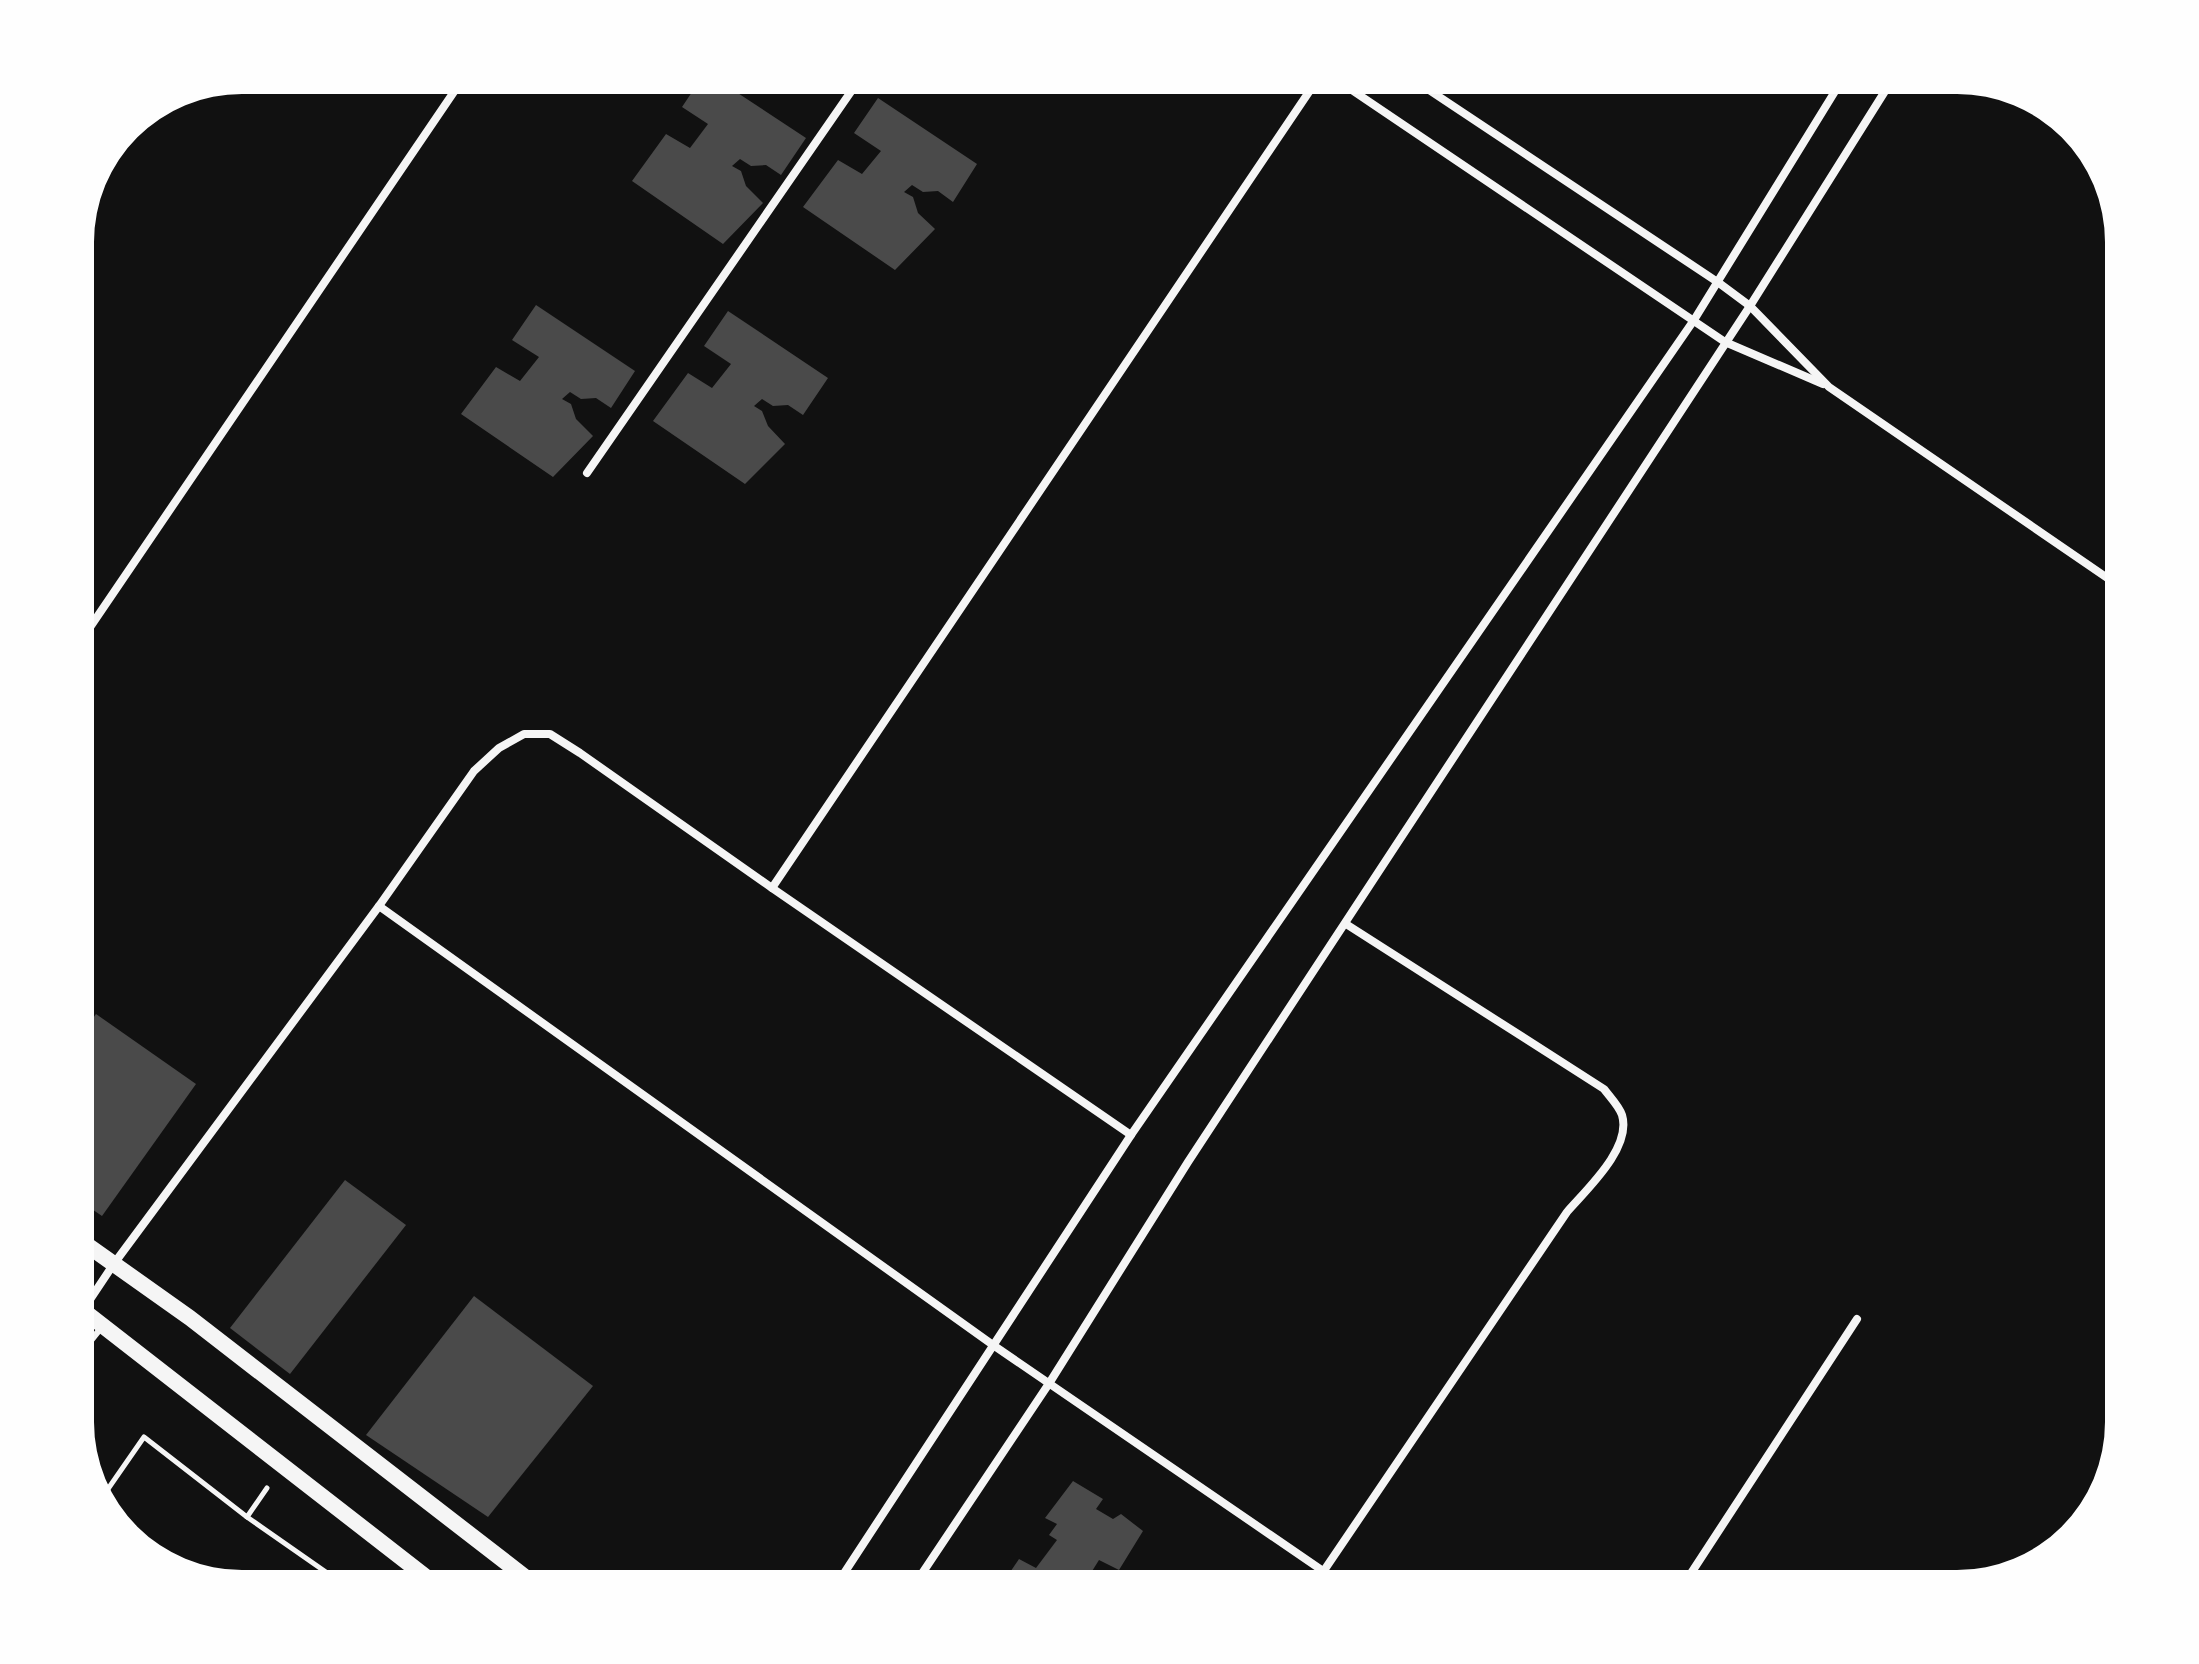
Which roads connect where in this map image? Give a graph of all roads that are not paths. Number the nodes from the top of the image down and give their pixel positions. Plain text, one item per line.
1 (452, 94) edge
2 (849, 94) edge
3 (1308, 94) edge
4 (1358, 94) edge
5 (1435, 94) edge
6 (1834, 94) edge
7 (1883, 94) edge
8 (1719, 283) junction
9 (1750, 306) junction
10 (1694, 320) junction
11 (1725, 342) junction
12 (1829, 387) junction
13 (587, 473) dead end
14 (2105, 576) edge
15 (94, 621) edge
16 (772, 888) junction
17 (379, 906) junction
18 (1346, 924) junction
19 (1131, 1135) junction
20 (94, 1251) edge
21 (113, 1265) junction
22 (94, 1292) edge
23 (94, 1319) edge
24 (1857, 1319) dead end
25 (103, 1326) junction
26 (94, 1337) edge
27 (993, 1345) junction
28 (1050, 1382) junction
29 (417, 1570) edge
30 (516, 1570) edge
31 (846, 1570) edge
32 (924, 1570) edge
33 (1320, 1570) edge
34 (1324, 1570) edge
35 (1693, 1570) edge

1 - 15 street
2 - 13 street
3 - 16 street
4 - 10 street
5 - 8 street
6 - 8 street
7 - 9 street
8 - 9 street
8 - 10 street
9 - 11 street
9 - 12 street
10 - 11 street
10 - 19 street
11 - 12 street
11 - 18 street
12 - 14 street
16 - 17 street
16 - 19 street
17 - 21 street
17 - 27 street
18 - 28 street
18 - 34 street
19 - 27 street
20 - 21 main road
21 - 22 street
21 - 30 main road
23 - 25 main road
24 - 35 street
25 - 26 lane
25 - 29 main road
27 - 28 street
27 - 31 street
28 - 32 street
28 - 33 street

